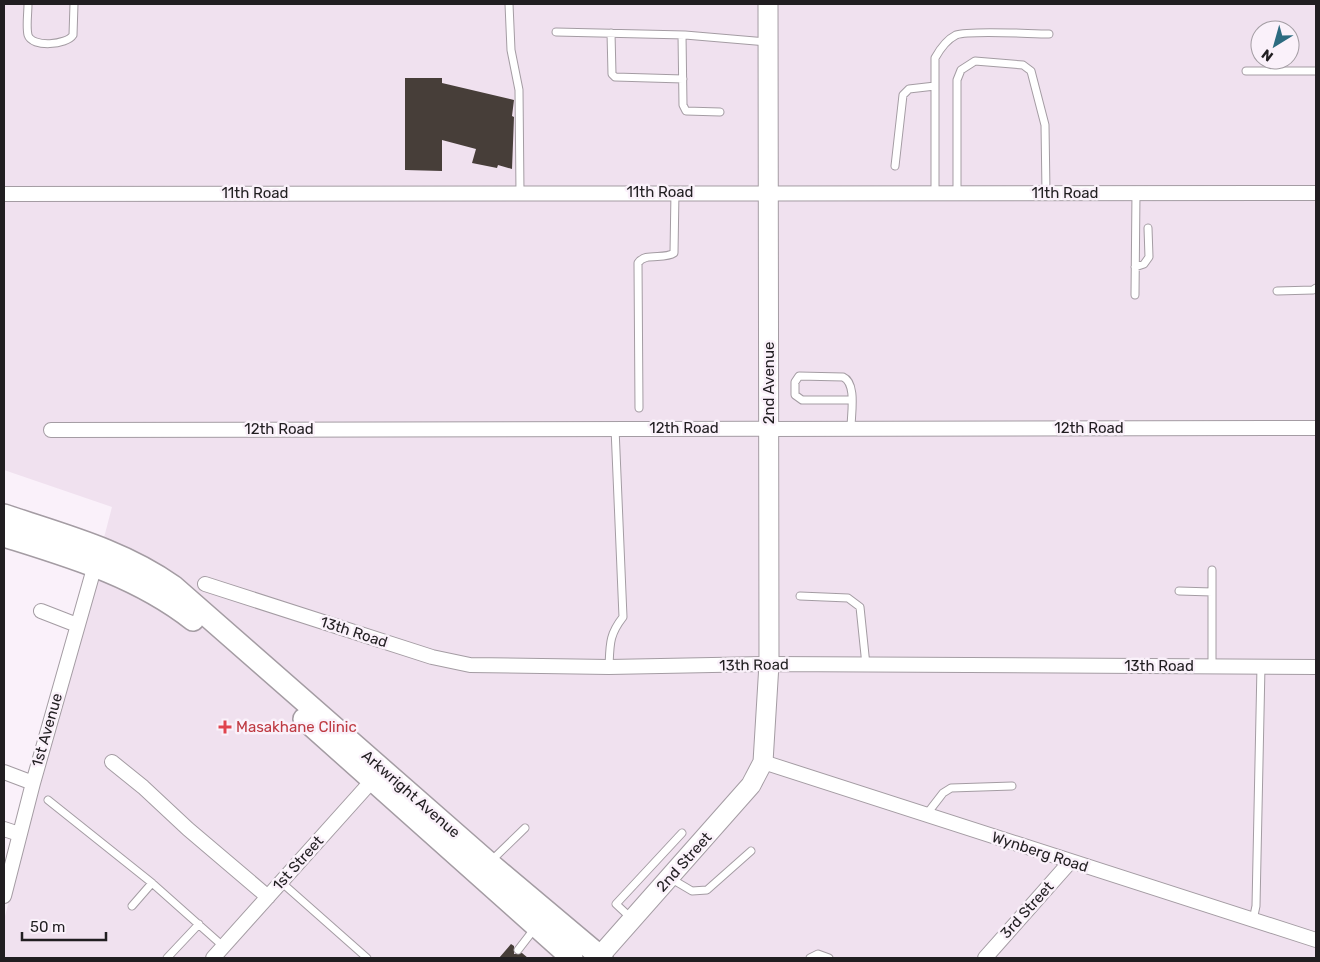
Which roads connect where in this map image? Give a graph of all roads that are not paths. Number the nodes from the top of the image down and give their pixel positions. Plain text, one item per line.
1 (28, 4) edge
2 (74, 4) edge
3 (509, 4) edge
4 (768, 4) edge
5 (556, 32) dead end
6 (611, 33) junction
7 (1048, 34) dead end
8 (682, 35) junction
9 (769, 42) junction
10 (1316, 70) edge
11 (1246, 71) dead end
12 (683, 79) junction
13 (935, 86) junction
14 (720, 112) dead end
15 (895, 166) dead end
16 (675, 192) junction
17 (769, 192) junction
18 (935, 192) junction
19 (956, 192) junction
20 (1046, 192) junction
21 (520, 193) junction
22 (1136, 193) junction
23 (1316, 193) edge
24 (4, 194) edge
25 (1148, 228) dead end
26 (1135, 267) junction
27 (1316, 288) edge
28 (1277, 291) dead end
29 (1135, 294) dead end
30 (851, 400) junction
31 (639, 408) dead end
32 (616, 428) junction
33 (769, 428) junction
34 (851, 428) junction
35 (1316, 428) edge
36 (51, 430) dead end
37 (4, 515) edge
38 (4, 536) edge
39 (97, 556) junction
40 (1212, 570) dead end
41 (205, 584) dead end
42 (1179, 591) dead end
43 (1212, 592) junction
44 (800, 596) dead end
45 (41, 611) dead end
46 (77, 625) junction
47 (769, 664) junction
48 (866, 665) junction
49 (1212, 666) junction
50 (1262, 666) junction
51 (609, 667) junction
52 (1316, 667) edge
53 (112, 762) dead end
54 (764, 762) junction
55 (4, 772) edge
56 (377, 775) junction
57 (32, 783) junction
58 (1012, 786) dead end
59 (48, 800) dead end
60 (926, 815) junction
61 (525, 828) dead end
62 (4, 829) edge
63 (682, 833) dead end
64 (18, 834) junction
65 (751, 851) dead end
66 (1070, 862) junction
67 (489, 863) junction
68 (670, 878) junction
69 (281, 882) junction
70 (152, 883) junction
71 (4, 896) edge
72 (268, 897) junction
73 (132, 906) dead end
74 (632, 919) junction
75 (1253, 920) junction
76 (199, 924) junction
77 (536, 926) junction
78 (1316, 940) edge
79 (224, 947) junction
80 (518, 950) dead end
81 (167, 958) edge
82 (213, 958) edge
83 (367, 958) edge
84 (572, 958) edge
85 (600, 958) edge
86 (810, 958) edge
87 (829, 958) edge
88 (985, 958) edge

1 - 2 lane
3 - 21 lane
4 - 9 street, 2nd Avenue
5 - 6 lane
6 - 8 lane
6 - 12 lane
7 - 13 lane
8 - 9 lane
8 - 12 lane
9 - 17 street, 2nd Avenue
10 - 11 lane
12 - 14 lane
13 - 15 lane
13 - 18 lane
16 - 17 street, 11th Road
16 - 21 street, 11th Road
16 - 31 lane
17 - 18 street, 11th Road
17 - 33 street, 2nd Avenue
18 - 19 street, 11th Road
19 - 20 street, 11th Road
19 - 20 lane
20 - 22 street, 11th Road
21 - 24 street, 11th Road
22 - 23 street, 11th Road
22 - 26 lane
25 - 26 lane
26 - 29 lane
27 - 28 lane
30 - 30 lane
30 - 34 lane
32 - 33 street, 12th Road
32 - 36 street, 12th Road
32 - 51 lane
33 - 34 street, 12th Road
33 - 47 street, 2nd Avenue
34 - 35 street, 12th Road
37 - 39 main road
38 - 39 main road
39 - 46 street, 1st Avenue
39 - 56 main road, Arkwright Avenue
40 - 43 lane
41 - 51 street, 13th Road
42 - 43 lane
43 - 49 lane
44 - 48 lane
45 - 46 street
46 - 57 street, 1st Avenue
47 - 48 street, 13th Road
47 - 51 street, 13th Road
47 - 54 street, 2nd Avenue
48 - 49 street, 13th Road
49 - 50 street, 13th Road
50 - 52 street, 13th Road
50 - 75 lane
53 - 72 street
54 - 60 street, Wynberg Road
54 - 68 street, 2nd Street
55 - 57 street
56 - 67 main road, Arkwright Avenue
56 - 69 street, 1st Street
56 - 77 main road, Arkwright Avenue
57 - 64 street, 1st Avenue
58 - 60 lane
59 - 70 lane
60 - 66 street, Wynberg Road
61 - 67 lane
62 - 64 street
63 - 74 lane
64 - 71 street, 1st Avenue
65 - 68 lane
66 - 75 street, Wynberg Road
66 - 88 street, 3rd Street
67 - 85 main road, Arkwright Avenue
68 - 74 street, 2nd Street
69 - 72 street, 1st Street
69 - 83 lane
70 - 73 lane
70 - 76 lane
72 - 79 street, 1st Street
74 - 85 street, 2nd Street
75 - 78 street, Wynberg Road
76 - 79 lane
76 - 81 lane
77 - 80 lane
77 - 84 main road, Arkwright Avenue
79 - 82 street, 1st Street
86 - 87 lane

